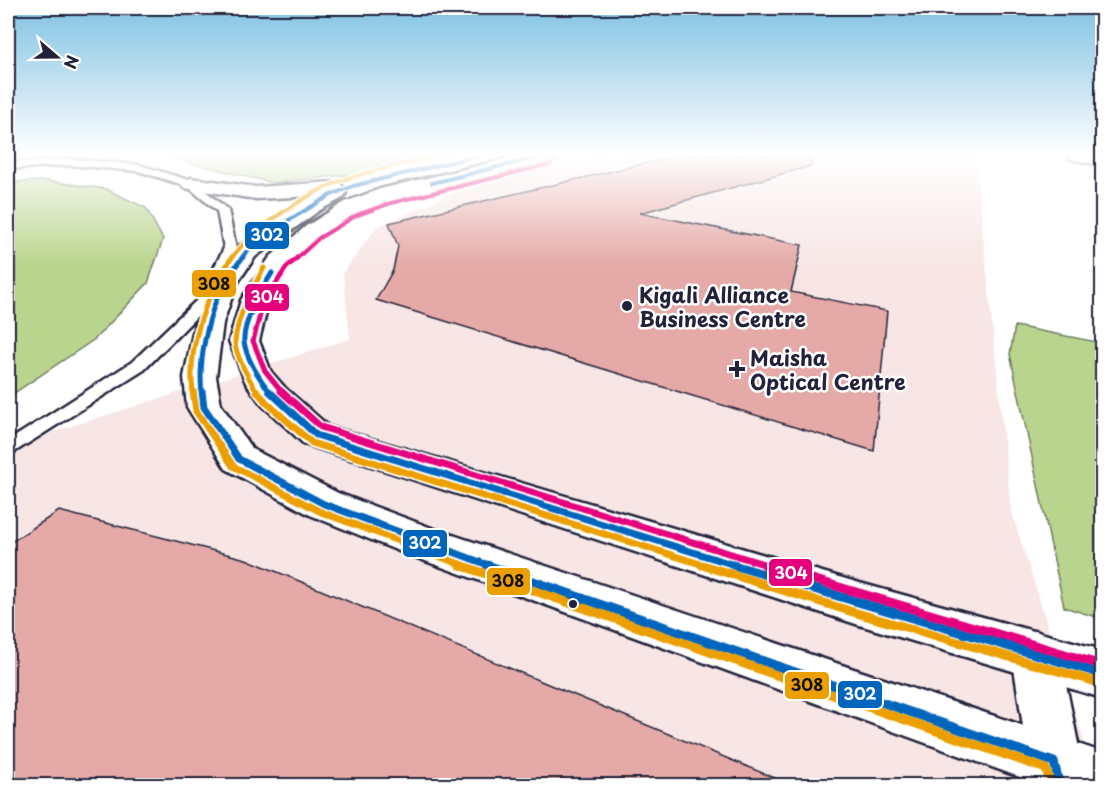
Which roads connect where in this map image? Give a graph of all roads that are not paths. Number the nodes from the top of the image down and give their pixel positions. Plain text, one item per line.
1 (201, 192) edge
2 (249, 192) edge
3 (290, 192) edge
4 (340, 192) edge
5 (396, 192) edge
6 (8, 449) edge
7 (1036, 655) junction
8 (1102, 674) edge
9 (1057, 774) edge
10 (1102, 779) edge

1 - 6 lane
2 - 3 main road
4 - 9 main road
5 - 7 main road
7 - 8 main road
7 - 9 main road
9 - 10 main road

